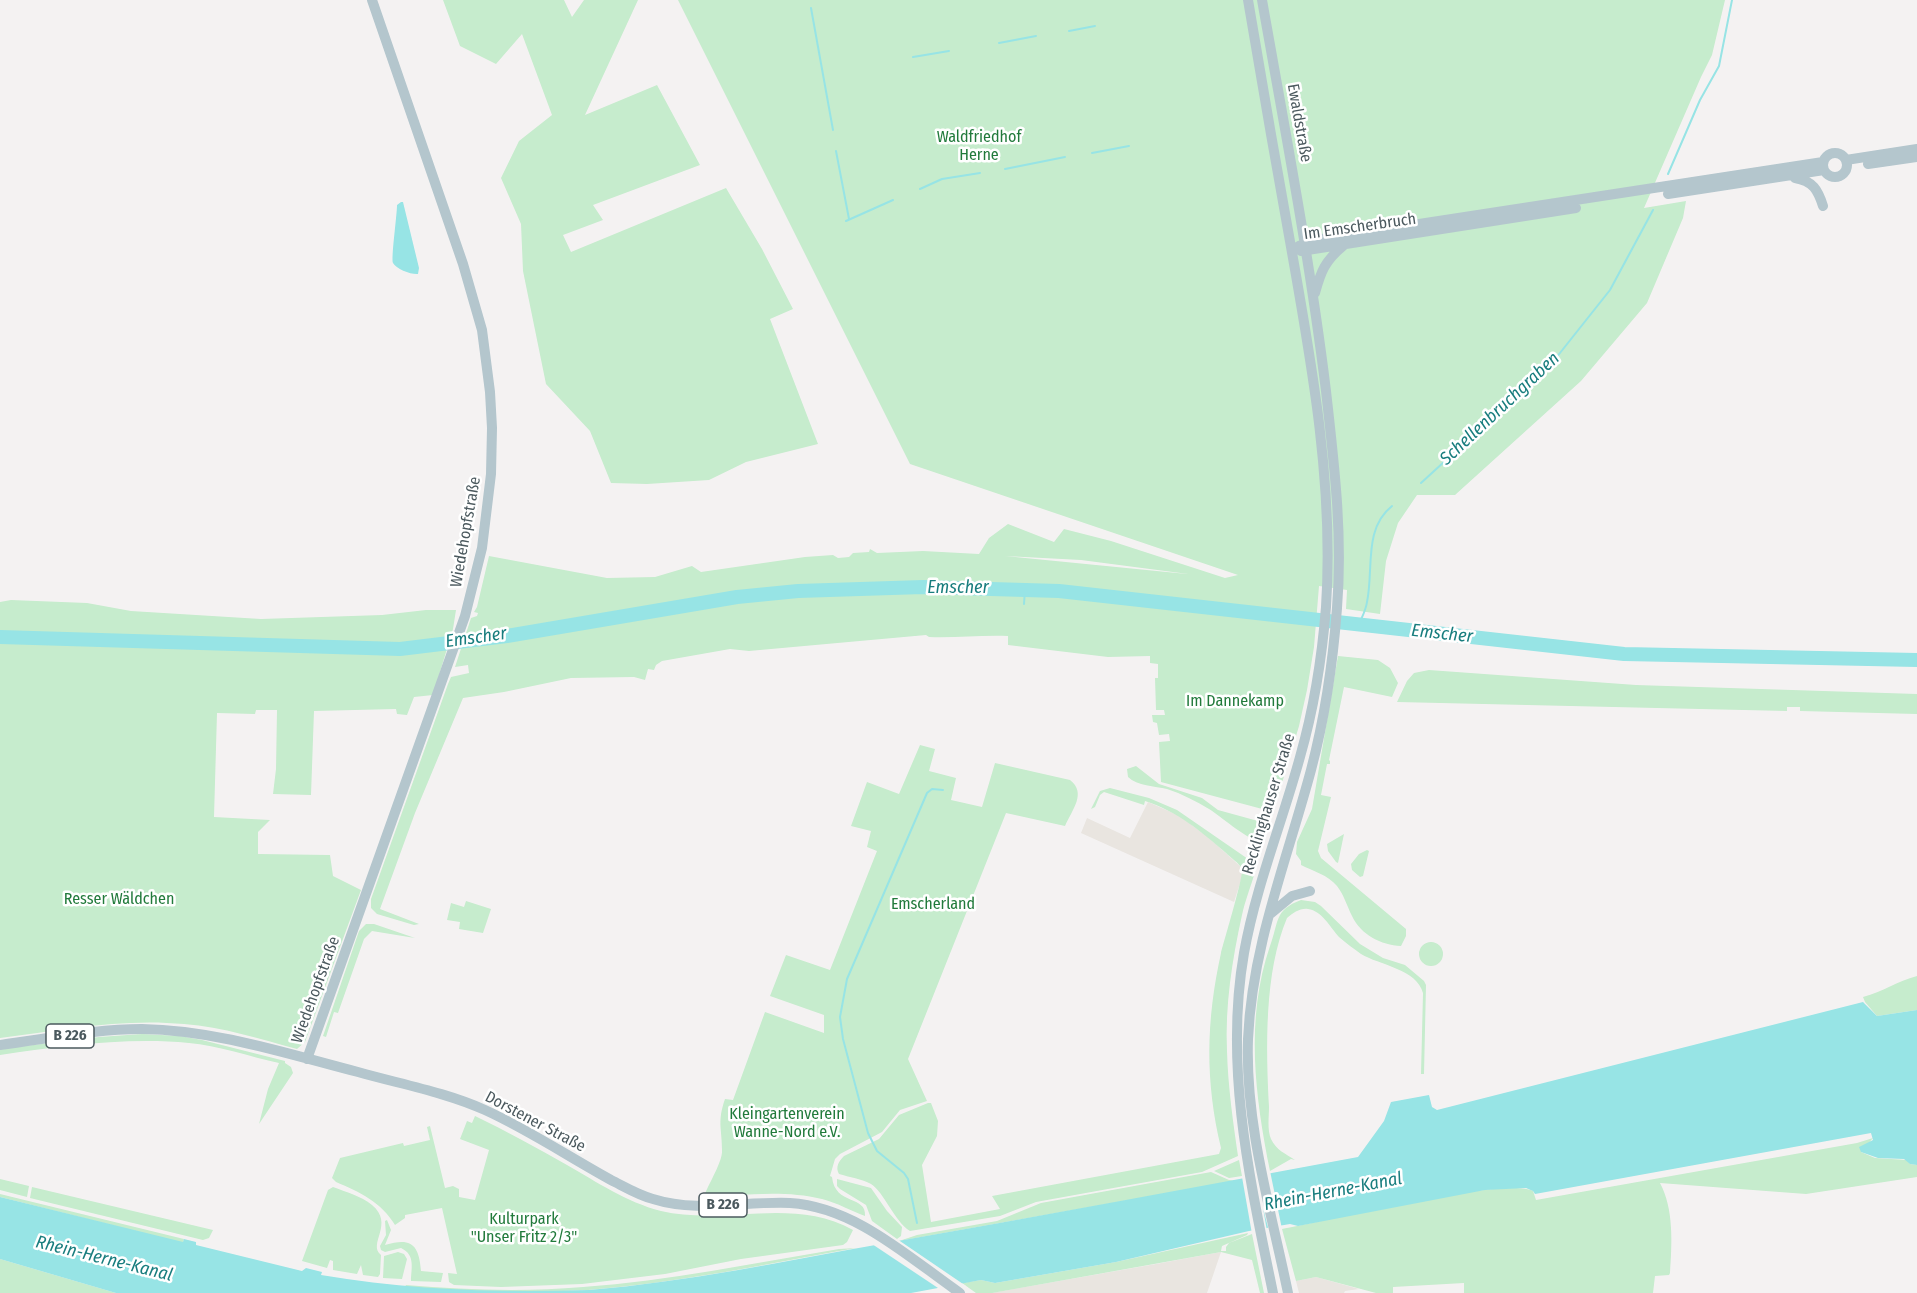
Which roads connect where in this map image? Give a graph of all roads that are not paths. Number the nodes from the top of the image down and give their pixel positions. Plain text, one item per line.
1 (372, 0) edge
2 (1248, 0) edge
3 (1262, 0) edge
4 (1917, 149) edge
5 (1917, 157) edge
6 (1846, 163) junction
7 (1824, 166) junction
8 (1782, 177) junction
9 (1823, 206) dead end
10 (1343, 246) junction
11 (1306, 247) junction
12 (1291, 251) junction
13 (1314, 298) junction
14 (1331, 607) junction
15 (1329, 637) junction
16 (1310, 891) dead end
17 (1268, 915) junction
18 (0, 1045) edge
19 (307, 1059) junction
20 (957, 1291) edge
21 (1273, 1293) edge
22 (1288, 1293) edge

1 - 19 main road, Wiedehopfstraße
2 - 12 main road, Ewaldstraße
3 - 11 main road, Ewaldstraße
4 - 6 main road, Im Emscherbruch
5 - 6 main road, Im Emscherbruch
6 - 7 main road, Im Emscherbruch
6 - 7 main road, Im Emscherbruch
7 - 8 main road, Im Emscherbruch
7 - 11 main road, Im Emscherbruch
8 - 9 main road
8 - 10 main road, Im Emscherbruch
10 - 11 main road, Im Emscherbruch
10 - 13 main road
11 - 12 main road, Im Emscherbruch
11 - 13 main road, Recklinghauser Straße
12 - 14 main road, Recklinghauser Straße
13 - 14 main road, Recklinghauser Straße
14 - 15 main road, Recklinghauser Straße
15 - 17 main road, Recklinghauser Straße
15 - 21 main road, Recklinghauser Straße
16 - 17 main road
17 - 22 main road, Recklinghauser Straße
18 - 19 main road, Dorstener Straße / B 226
19 - 20 main road, Dorstener Straße / B 226

